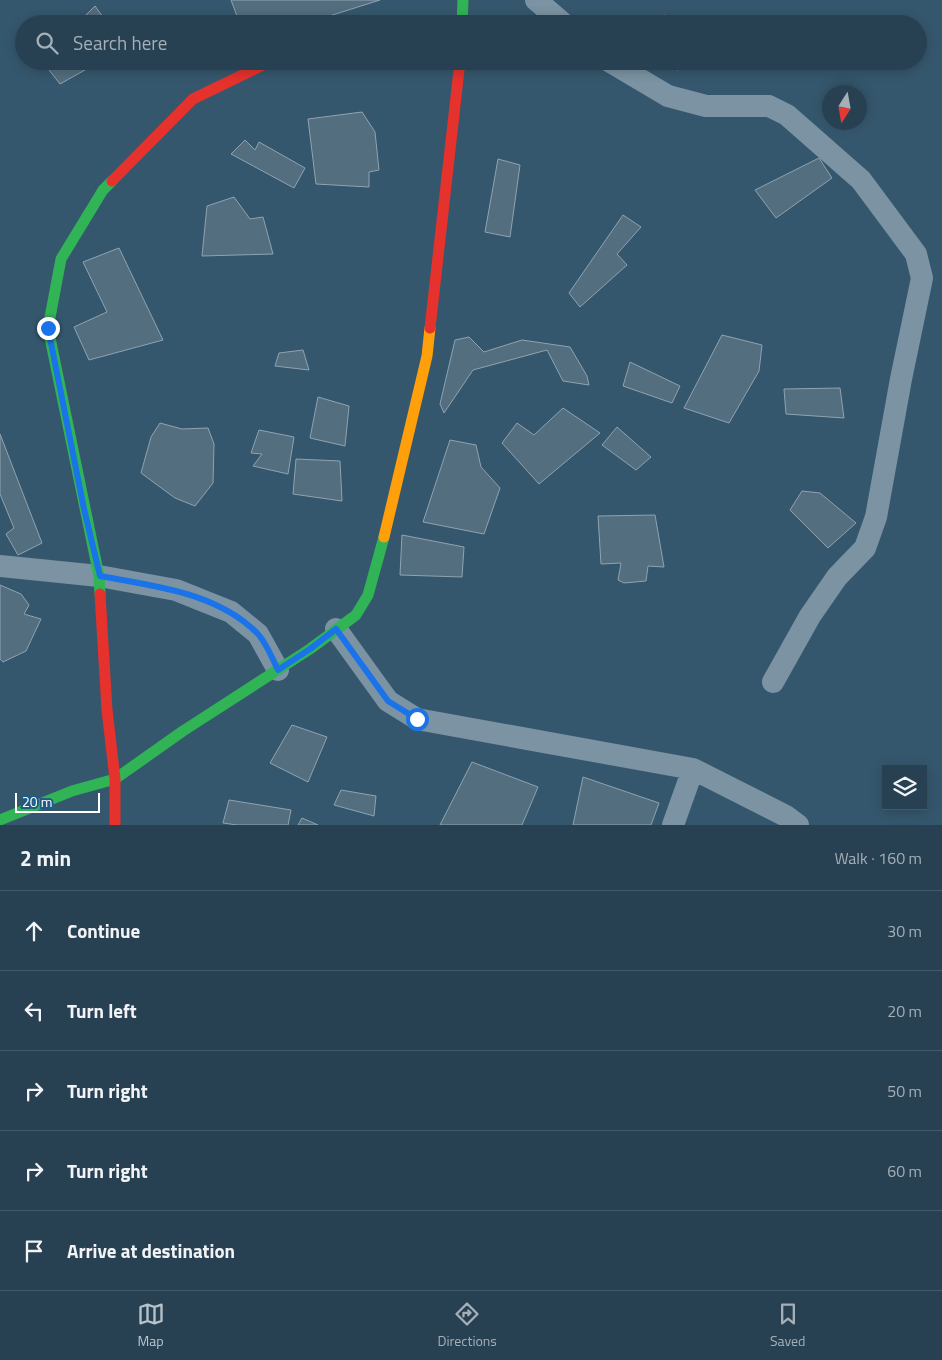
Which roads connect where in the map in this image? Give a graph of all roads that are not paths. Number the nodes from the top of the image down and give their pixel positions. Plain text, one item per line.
1 (463, 0) edge
2 (536, 0) edge
3 (462, 15) edge
4 (554, 15) edge
5 (253, 70) edge
6 (459, 70) edge
7 (624, 70) edge
8 (0, 566) edge
9 (100, 576) junction
10 (336, 629) junction
11 (278, 670) junction
12 (773, 682) dead end
13 (693, 769) junction
14 (115, 779) junction
15 (0, 820) edge
16 (115, 825) edge
17 (673, 825) edge
18 (798, 825) edge

1 - 3 street
2 - 4 street
5 - 9 street
6 - 10 street
7 - 12 street
8 - 9 street
9 - 11 street
9 - 14 street
10 - 11 street
10 - 13 street
11 - 14 street
13 - 17 street
13 - 18 street
14 - 15 street
14 - 16 street

